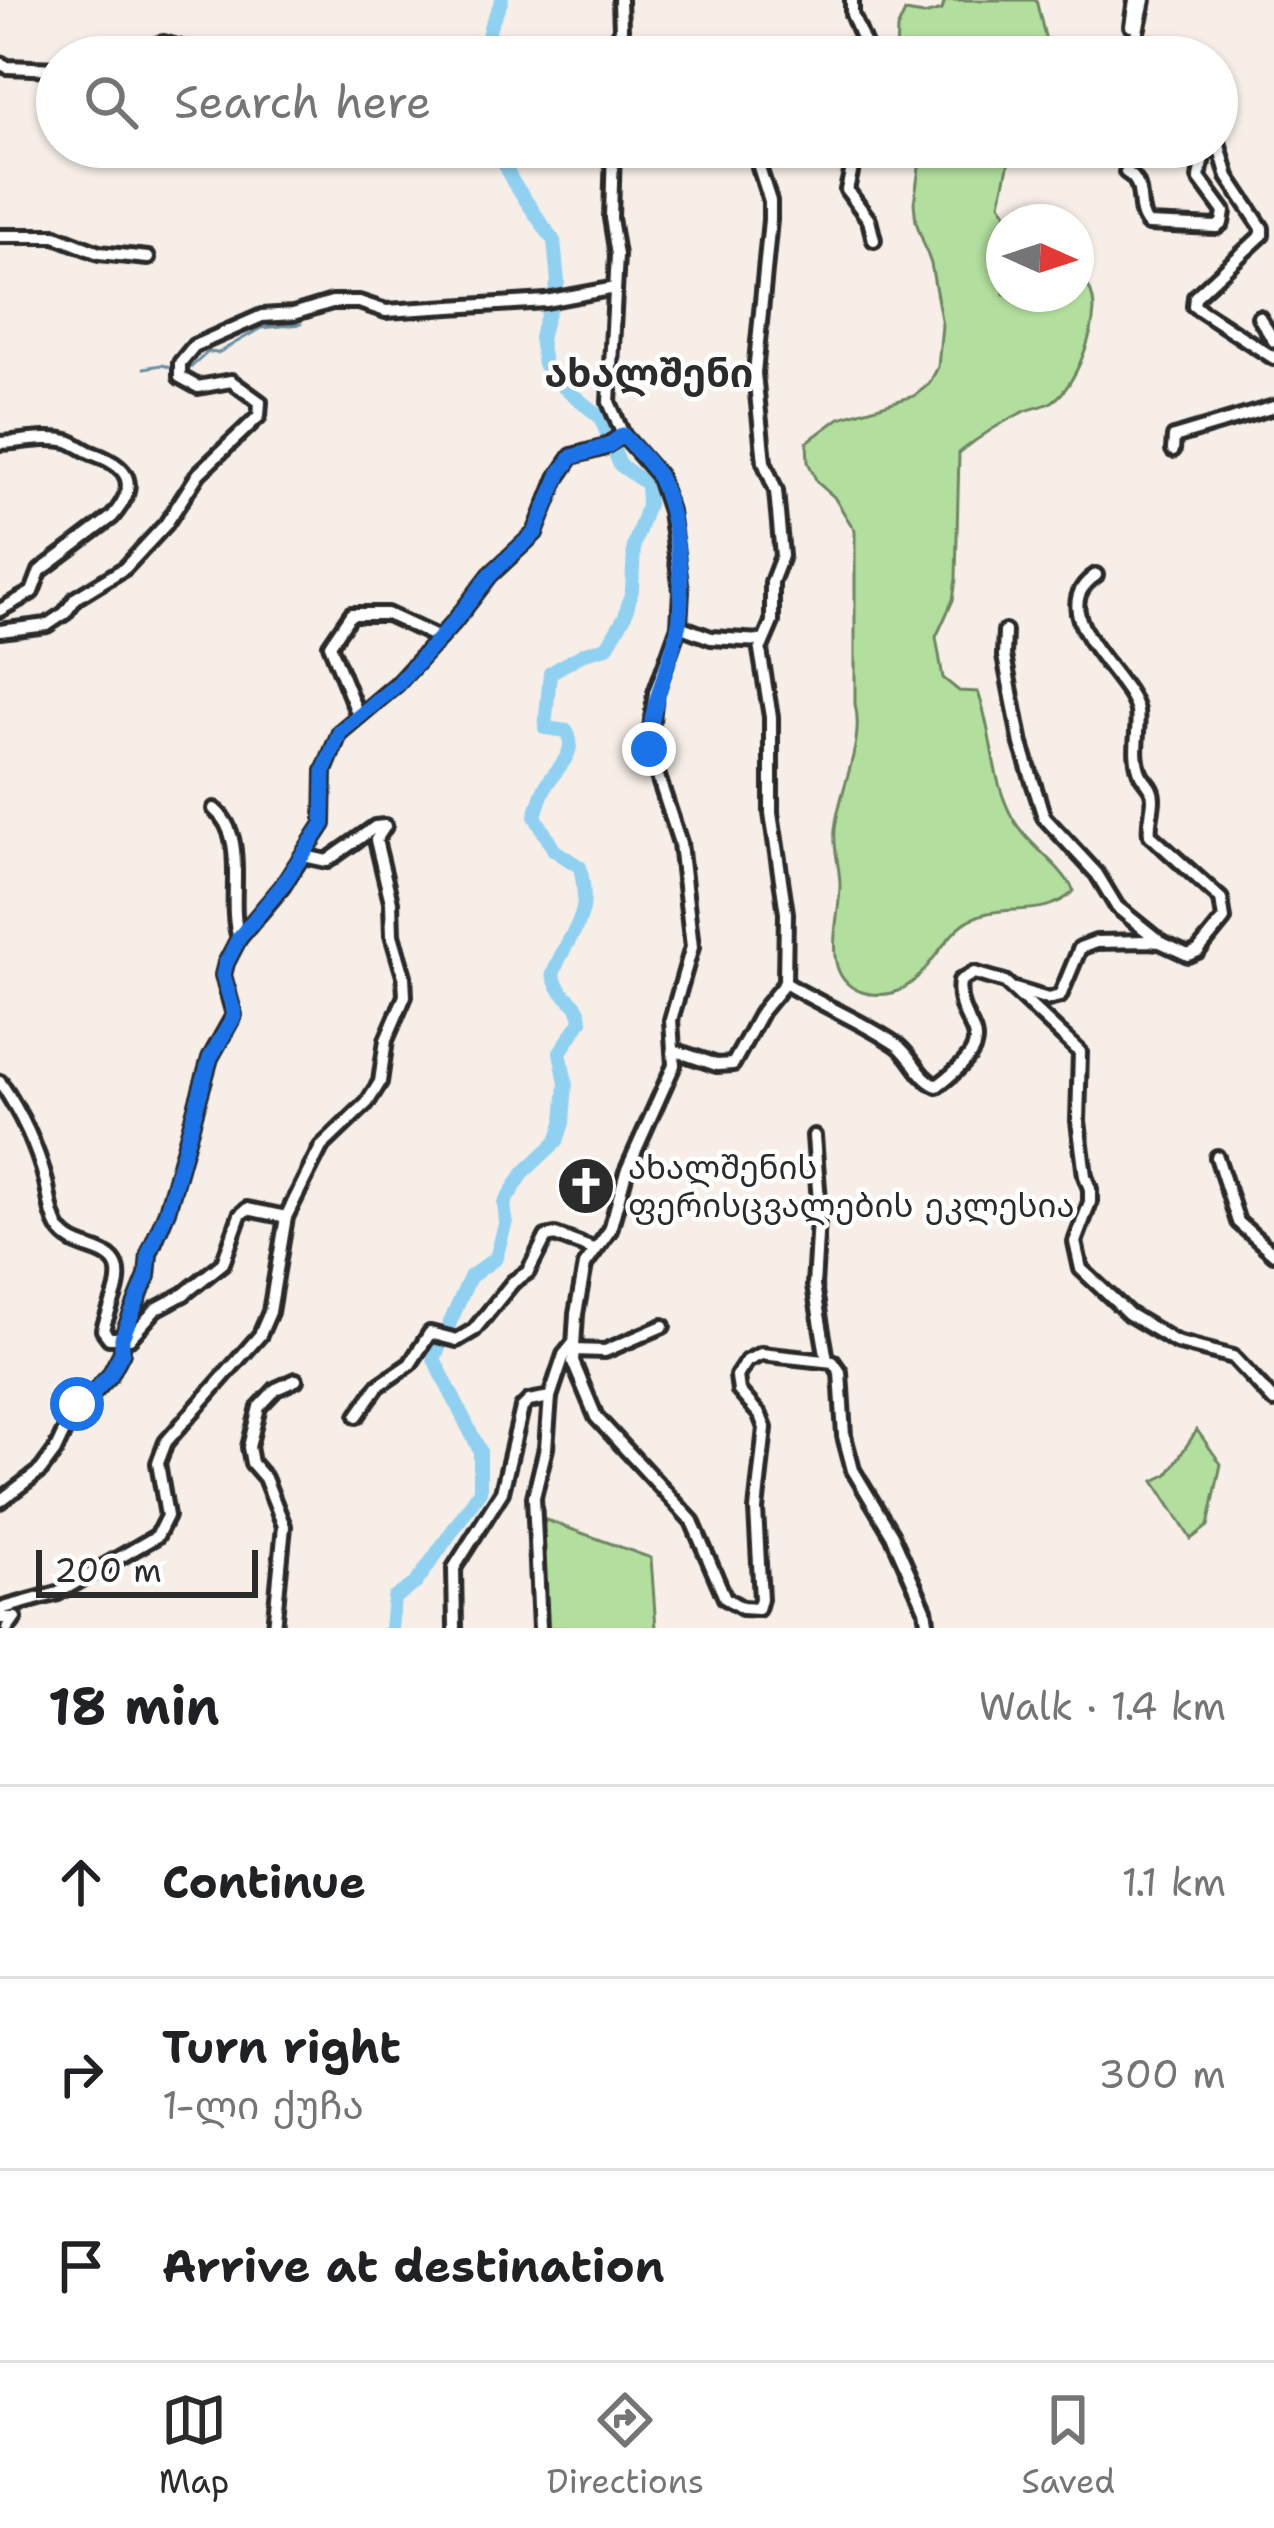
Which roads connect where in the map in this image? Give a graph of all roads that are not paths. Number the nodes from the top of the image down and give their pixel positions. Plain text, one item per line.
1 (620, 0) edge
2 (852, 0) edge
3 (1140, 0) edge
4 (619, 36) edge
5 (861, 36) edge
6 (1139, 36) edge
7 (0, 63) edge
8 (36, 68) edge
9 (612, 168) edge
10 (759, 168) edge
11 (852, 168) edge
12 (1201, 168) edge
13 (1225, 168) edge
14 (1126, 172) dead end
15 (0, 236) edge
16 (874, 240) dead end
17 (148, 258) dead end
18 (615, 288) junction
19 (1259, 317) dead end
20 (1274, 340) edge
21 (1274, 358) edge
22 (1274, 406) edge
23 (617, 440) junction
24 (0, 443) edge
25 (1173, 450) dead end
26 (1096, 575) dead end
27 (0, 610) edge
28 (679, 626) junction
29 (0, 631) edge
30 (1005, 631) dead end
31 (439, 638) junction
32 (760, 641) junction
33 (358, 715) junction
34 (214, 809) dead end
35 (304, 856) junction
36 (239, 938) junction
37 (1160, 942) junction
38 (785, 983) junction
39 (1012, 988) junction
40 (674, 1050) junction
41 (0, 1082) edge
42 (814, 1136) dead end
43 (1217, 1157) dead end
44 (286, 1217) junction
45 (593, 1249) junction
46 (1274, 1253) edge
47 (663, 1326) dead end
48 (122, 1338) junction
49 (573, 1347) junction
50 (827, 1360) junction
51 (296, 1379) dead end
52 (550, 1397) junction
53 (1274, 1401) edge
54 (357, 1416) dead end
55 (0, 1501) edge
56 (0, 1609) edge
57 (0, 1618) edge
58 (8, 1628) edge
59 (274, 1628) edge
60 (455, 1628) edge
61 (540, 1628) edge
62 (928, 1628) edge

1 - 4 street
2 - 5 street
3 - 6 street
7 - 8 street
9 - 18 street
10 - 32 street
11 - 16 street
12 - 14 street
13 - 21 street
15 - 17 street
18 - 23 street
18 - 29 street
19 - 20 street
22 - 25 street
23 - 28 street
23 - 31 street
24 - 27 street
26 - 37 street
28 - 32 street
28 - 40 street
30 - 37 street
31 - 33 street
31 - 33 street
32 - 38 street
33 - 35 street
34 - 36 street
35 - 36 street
35 - 44 street
36 - 48 street
37 - 39 street
38 - 39 street
38 - 40 street
39 - 53 street
40 - 45 street
41 - 48 street
42 - 50 street
43 - 46 street
44 - 48 street
44 - 56 street
45 - 49 street
45 - 54 street
47 - 49 street
48 - 55 street
49 - 50 street
49 - 52 street
50 - 62 street
51 - 59 street
52 - 60 street
52 - 61 street
57 - 58 street

